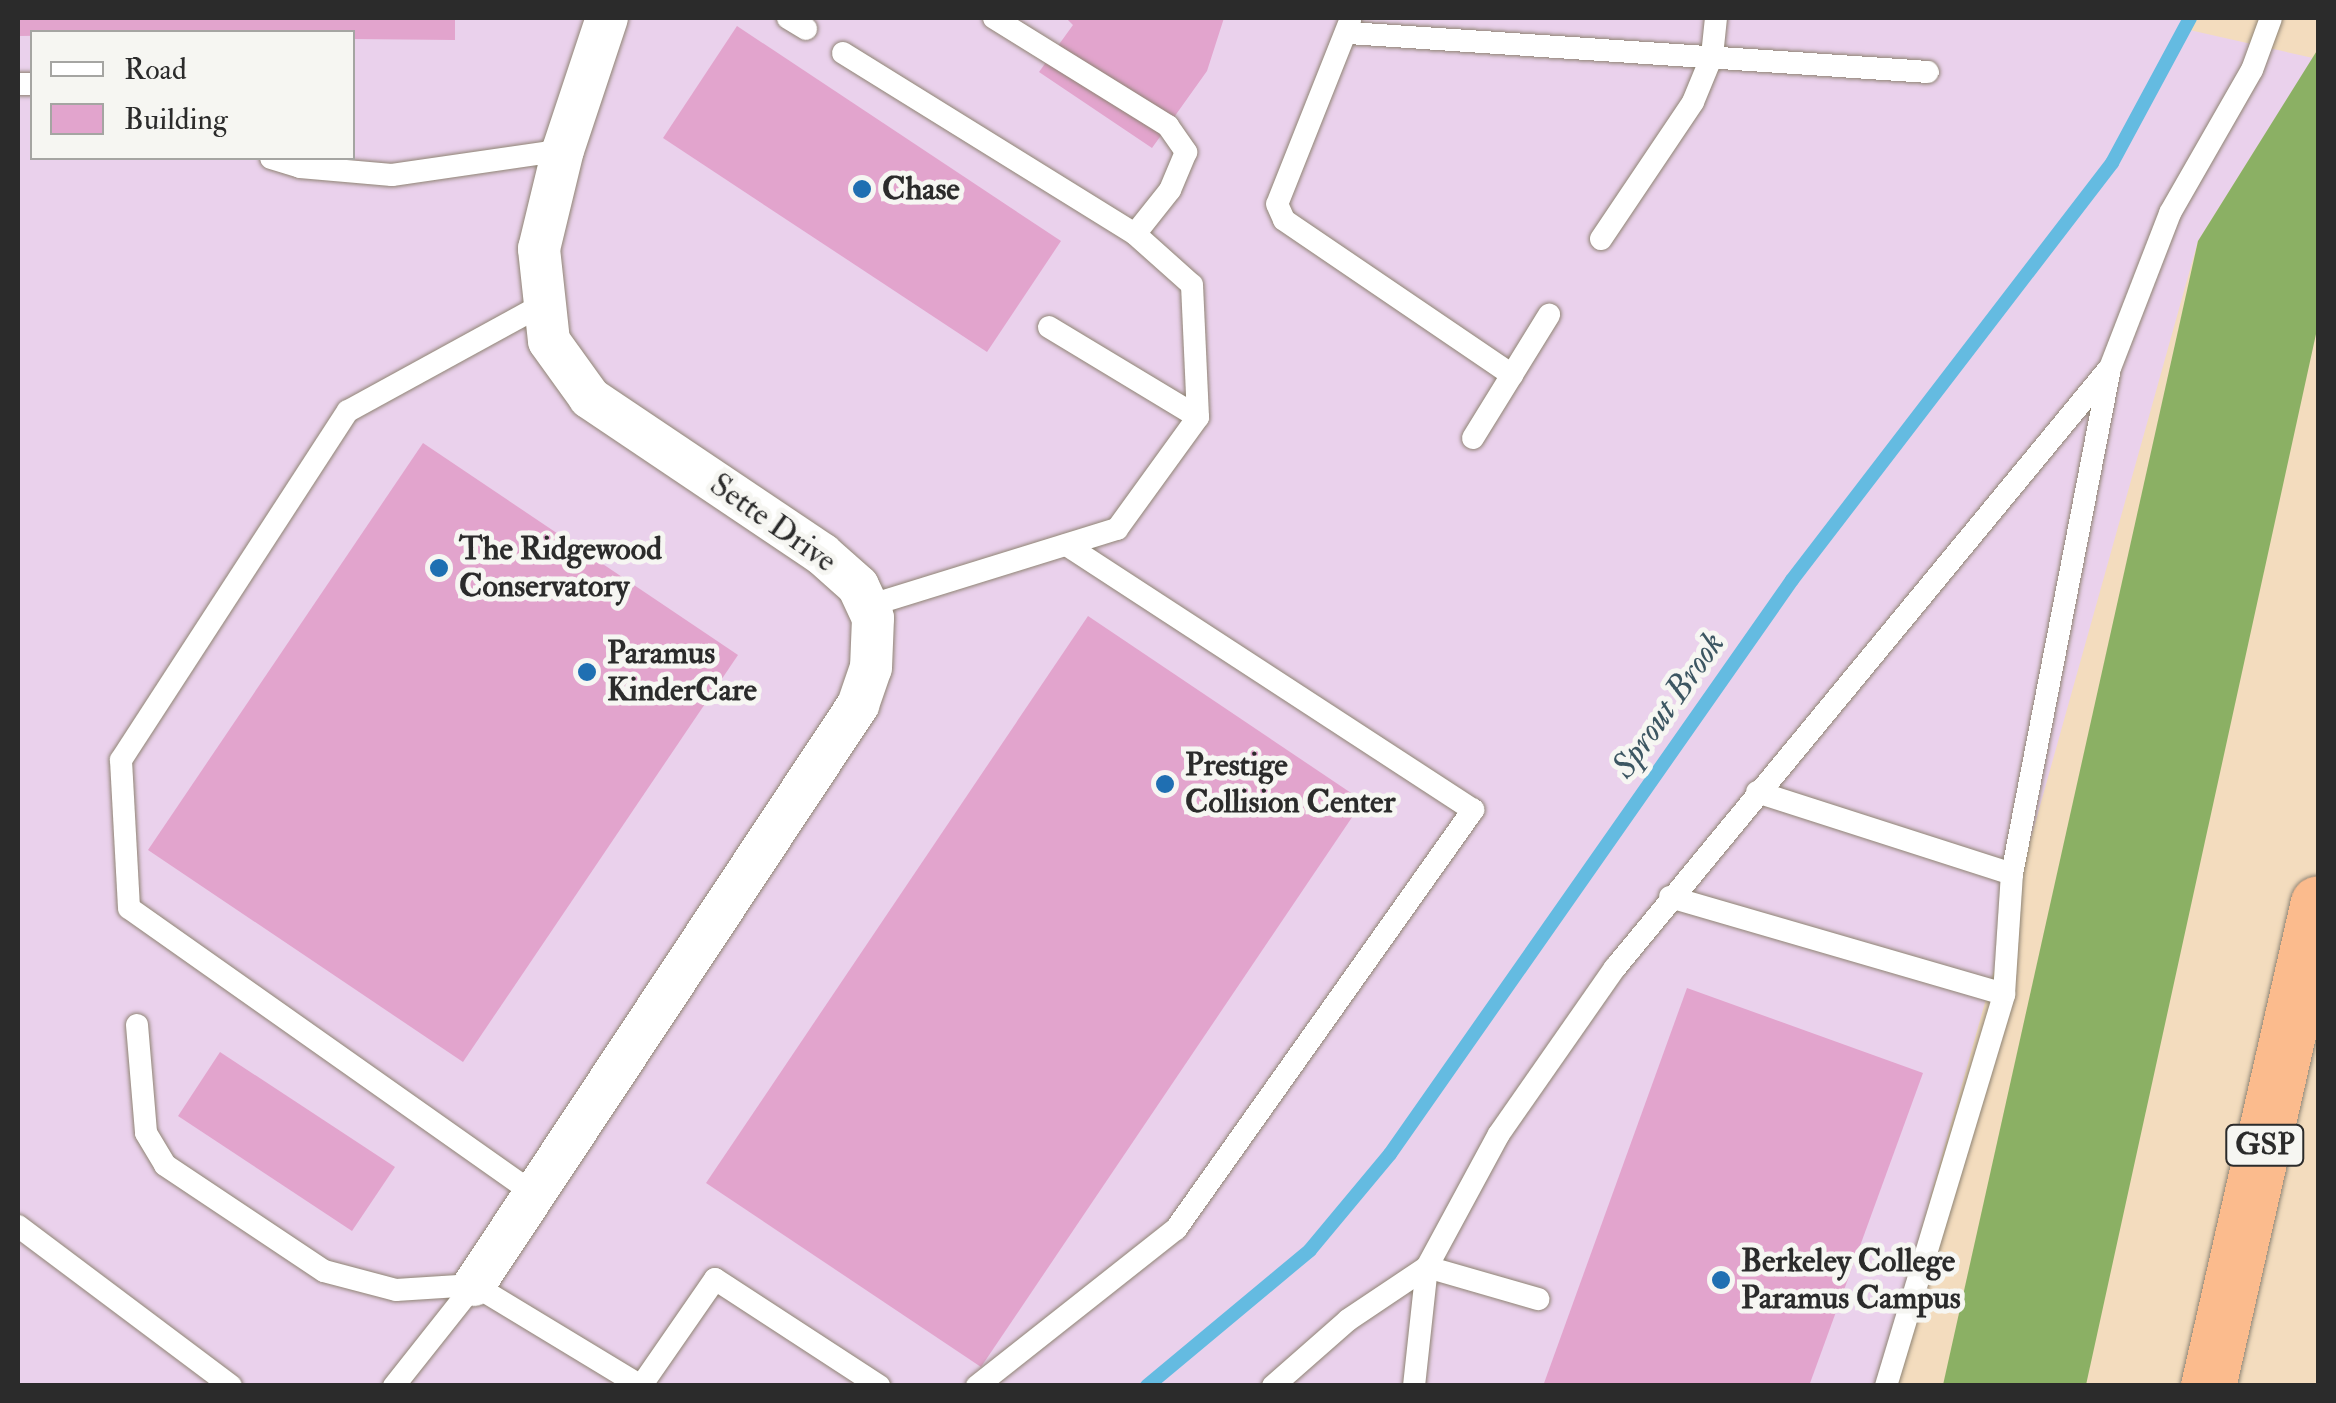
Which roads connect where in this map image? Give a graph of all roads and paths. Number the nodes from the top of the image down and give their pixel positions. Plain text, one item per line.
1 (606, 18) edge
2 (994, 18) edge
3 (1716, 18) edge
4 (2270, 18) edge
5 (1350, 25) edge
6 (843, 53) dead end
7 (1712, 56) junction
8 (1928, 72) dead end
9 (563, 150) junction
10 (277, 160) edge
11 (1135, 234) junction
12 (1601, 239) dead end
13 (542, 305) junction
14 (1549, 315) dead end
15 (1050, 327) dead end
16 (2110, 368) junction
17 (1512, 375) junction
18 (1198, 417) junction
19 (1472, 438) dead end
20 (1066, 545) junction
21 (868, 606) junction
22 (1757, 792) junction
23 (2012, 874) junction
24 (1670, 897) junction
25 (2318, 903) edge
26 (2004, 994) junction
27 (137, 1024) dead end
28 (533, 1193) junction
29 (18, 1226) edge
30 (1426, 1266) junction
31 (474, 1285) junction
32 (1538, 1300) dead end
33 (231, 1386) edge
34 (394, 1386) edge
35 (641, 1386) edge
36 (878, 1386) edge
37 (977, 1386) edge
38 (1272, 1386) edge
39 (1414, 1386) edge
40 (1886, 1386) edge
41 (2208, 1386) edge

1 - 9 street, Sette Drive
2 - 11 lane
3 - 7 lane
4 - 16 lane
5 - 7 lane
5 - 17 lane
6 - 11 lane
7 - 8 lane
7 - 12 lane
9 - 10 lane
9 - 13 street, Sette Drive
11 - 18 lane
13 - 21 street, Sette Drive
13 - 28 lane
14 - 17 lane
15 - 18 lane
16 - 22 lane
16 - 23 lane
17 - 19 lane
18 - 20 lane
20 - 21 lane
20 - 37 lane
21 - 28 street
22 - 23 lane
22 - 24 lane
23 - 26 lane
24 - 26 lane
24 - 30 lane
25 - 41 highway, GSP
26 - 40 lane
27 - 31 lane
28 - 31 street
29 - 33 lane
30 - 32 lane
30 - 38 lane
30 - 39 lane
31 - 34 lane
31 - 35 lane
35 - 36 lane

